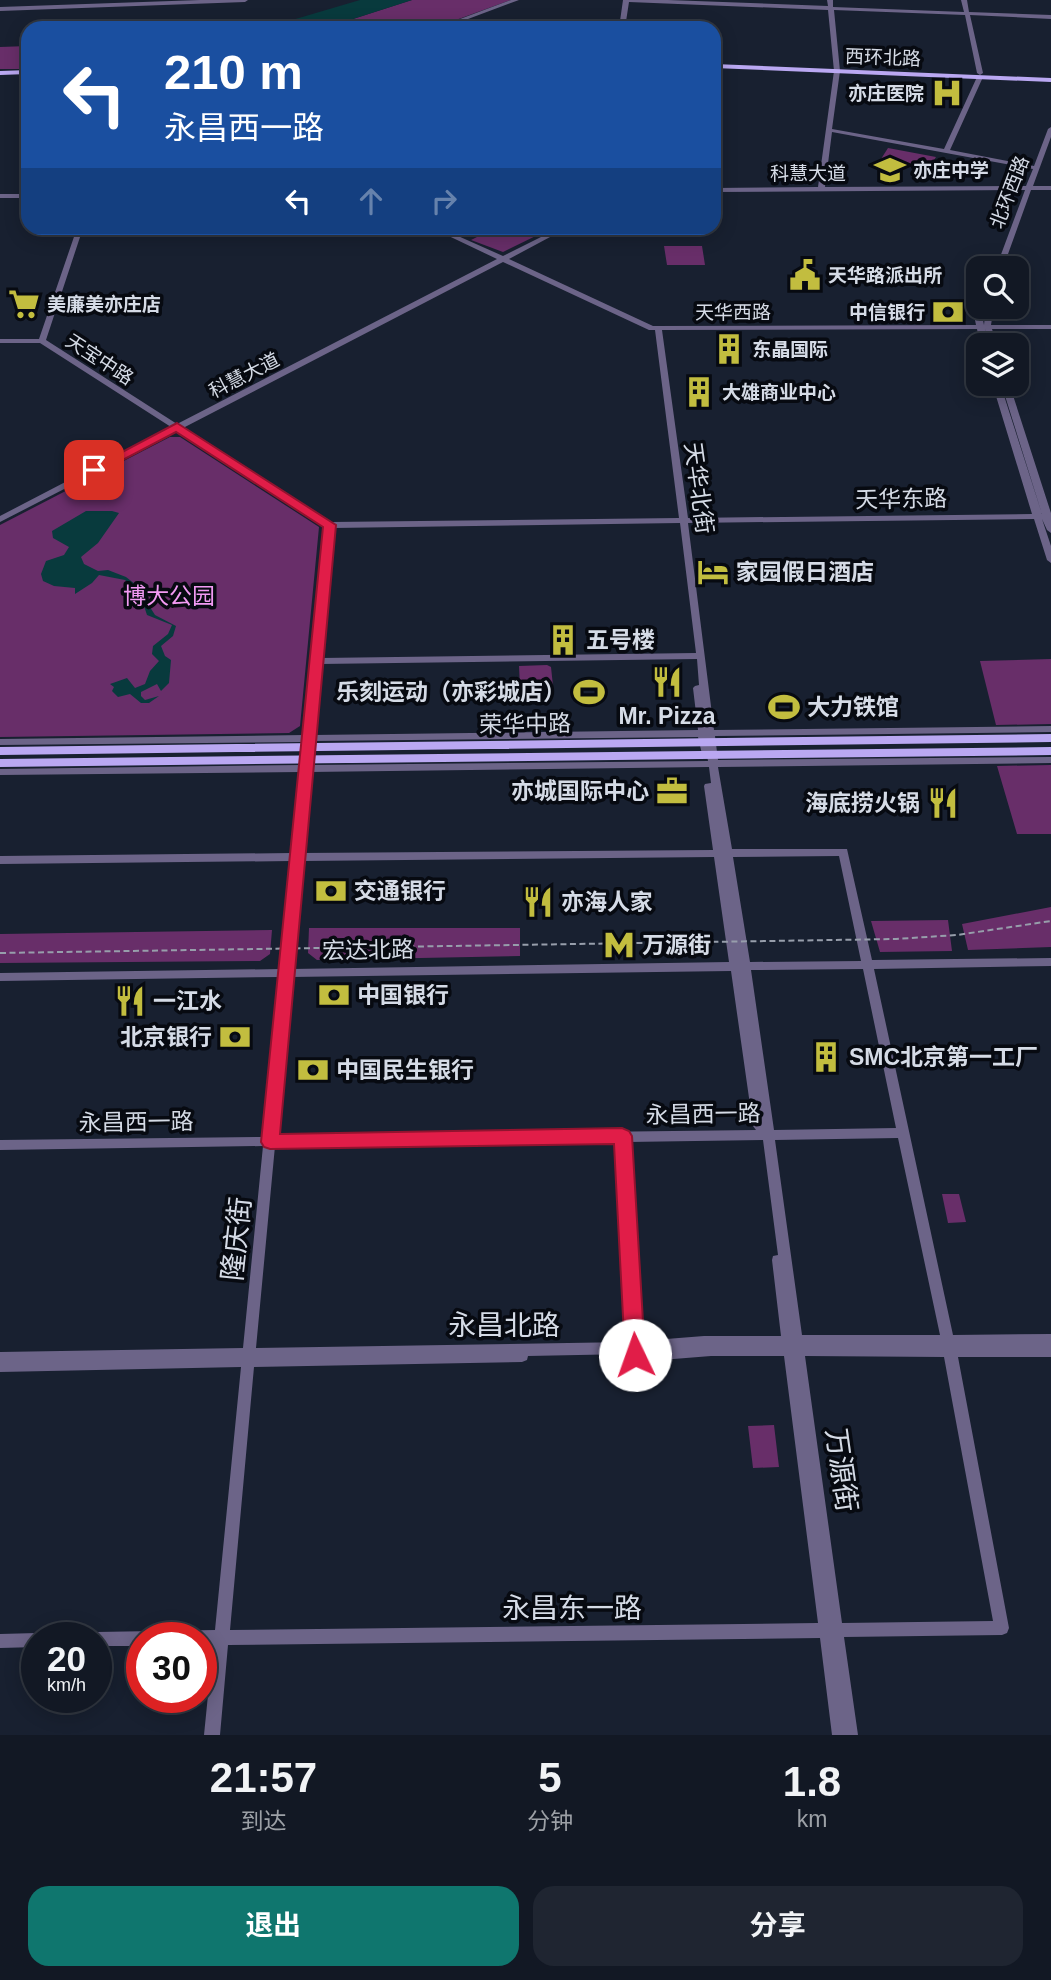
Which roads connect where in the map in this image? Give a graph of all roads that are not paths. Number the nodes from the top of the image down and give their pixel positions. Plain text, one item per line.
1 (221, 0) edge
2 (245, 0) edge
3 (516, 0) edge
4 (626, 0) edge
5 (830, 0) edge
6 (964, 0) edge
7 (711, 2) edge
8 (122, 3) edge
9 (0, 8) edge
10 (831, 9) junction
11 (965, 14) junction
12 (1051, 17) edge
13 (458, 21) edge
14 (623, 21) edge
15 (721, 64) edge
16 (837, 69) junction
17 (0, 74) edge
18 (21, 74) edge
19 (980, 75) junction
20 (1051, 78) edge
21 (1051, 129) edge
22 (829, 130) junction
23 (1051, 145) edge
24 (946, 151) junction
25 (1037, 168) junction
26 (1033, 187) junction
27 (1051, 187) edge
28 (821, 189) junction
29 (721, 190) edge
30 (21, 196) edge
31 (0, 197) edge
32 (78, 235) edge
33 (451, 235) edge
34 (547, 235) edge
35 (1004, 256) edge
36 (1009, 256) edge
37 (502, 259) junction
38 (985, 319) edge
39 (987, 319) edge
40 (985, 325) junction
41 (1051, 325) edge
42 (655, 328) junction
43 (985, 333) edge
44 (988, 333) edge
45 (0, 341) edge
46 (43, 341) junction
47 (1001, 396) edge
48 (1009, 396) edge
49 (177, 427) junction
50 (1045, 516) edge
51 (0, 519) edge
52 (680, 521) junction
53 (329, 525) junction
54 (1051, 530) edge
55 (1051, 560) edge
56 (695, 656) junction
57 (317, 661) junction
58 (1051, 729) edge
59 (790, 732) junction
60 (397, 737) junction
61 (1051, 738) edge
62 (823, 741) junction
63 (0, 742) edge
64 (425, 746) junction
65 (708, 748) junction
66 (0, 751) edge
67 (27, 751) junction
68 (1051, 751) edge
69 (986, 752) junction
70 (309, 754) junction
71 (589, 756) junction
72 (1014, 760) junction
73 (1051, 760) edge
74 (190, 762) junction
75 (0, 763) edge
76 (614, 765) junction
77 (216, 771) junction
78 (0, 772) edge
79 (723, 852) junction
80 (299, 857) junction
81 (0, 860) edge
82 (1051, 962) edge
83 (868, 964) junction
84 (741, 965) junction
85 (287, 972) junction
86 (0, 977) edge
87 (763, 1133) junction
88 (903, 1133) junction
89 (622, 1136) junction
90 (270, 1142) junction
91 (0, 1145) edge
92 (1051, 1340) edge
93 (949, 1346) junction
94 (794, 1347) junction
95 (635, 1351) junction
96 (1051, 1351) edge
97 (249, 1357) junction
98 (0, 1358) edge
99 (0, 1366) edge
100 (832, 1632) junction
101 (222, 1636) junction
102 (112, 1639) edge
103 (21, 1640) edge
104 (0, 1641) edge
105 (212, 1735) edge
106 (840, 1735) edge
107 (850, 1735) edge

1 - 8 street
2 - 8 street
3 - 13 street
4 - 7 street
4 - 14 street
5 - 10 street
6 - 11 street
7 - 10 street
8 - 9 street
10 - 11 street
10 - 16 street
11 - 12 street
11 - 19 street
15 - 16 main road, 西环北路
16 - 19 main road, 西环北路
16 - 22 street
17 - 18 main road
19 - 20 main road, 西环北路
19 - 24 street
21 - 25 street, 北环西路
22 - 24 street
22 - 28 street
23 - 26 street, 北环西路
24 - 25 street
25 - 26 street, 北环西路
26 - 27 street, 科慧大道
26 - 28 street, 科慧大道
26 - 35 street, 北环西路
26 - 36 street, 北环西路
28 - 29 street, 科慧大道
30 - 31 street
32 - 46 street
33 - 37 street, 天华西路
34 - 37 street, 科慧大道
37 - 42 street, 天华西路
37 - 49 street, 科慧大道
38 - 40 street
39 - 40 street
40 - 41 street, 天华西路
40 - 42 street, 天华西路
40 - 43 street
40 - 44 street
42 - 52 street, 天华北街
45 - 46 street, 天宝中路
46 - 49 street, 天宝中路
47 - 50 street
48 - 50 street
49 - 51 street, 科慧大道
49 - 53 street, 天宝中路
50 - 52 street, 天华东路
50 - 54 street
50 - 55 street
52 - 53 street, 天华东路
52 - 56 street, 天华北街
52 - 65 street, 天华北街
53 - 57 street, 隆庆街
56 - 57 street
56 - 65 street, 天华北街
57 - 70 street, 隆庆街
58 - 59 street
59 - 62 street
59 - 65 street
60 - 64 street
60 - 65 street
60 - 70 street
61 - 62 main road, 荣华中路
62 - 65 main road, 荣华中路
63 - 67 street
63 - 70 street
64 - 65 main road, 荣华中路
64 - 70 main road, 荣华中路
65 - 69 main road, 荣华中路
65 - 71 main road, 荣华中路
65 - 72 street
65 - 76 street
65 - 79 street, 万源街
66 - 67 main road, 荣华中路
67 - 70 main road, 荣华中路
68 - 69 main road, 荣华中路
69 - 72 street
70 - 71 main road, 荣华中路
70 - 74 main road, 荣华中路
70 - 76 street
70 - 77 street
70 - 80 street, 隆庆街
71 - 76 street
72 - 73 street
74 - 75 main road, 荣华中路
74 - 77 street
77 - 78 street
79 - 80 street
79 - 83 street
79 - 84 street, 万源街
80 - 81 street
80 - 85 street, 隆庆街
82 - 83 street, 宏达北路
83 - 84 street, 宏达北路
83 - 88 street
84 - 85 street, 宏达北路
84 - 87 street, 万源街
85 - 86 street, 宏达北路
85 - 90 street, 隆庆街
87 - 88 street, 永昌西一路
87 - 89 street, 永昌西一路
87 - 94 street, 万源街
88 - 93 street
89 - 90 street, 永昌西一路
89 - 95 street
90 - 91 street, 永昌西一路
90 - 97 street, 隆庆街
92 - 93 street, 永昌北路
93 - 94 street, 永昌北路
93 - 96 street, 永昌北路
93 - 100 street, 永昌东一路
94 - 95 street, 永昌北路
94 - 100 street, 万源街
95 - 97 street, 永昌北路
97 - 98 street, 永昌北路
97 - 99 street, 永昌北路
97 - 101 street, 隆庆街
100 - 101 street, 永昌东一路
100 - 106 street, 万源街
100 - 107 street, 万源街
101 - 102 street, 永昌东一路
101 - 105 street, 隆庆街
103 - 104 street

